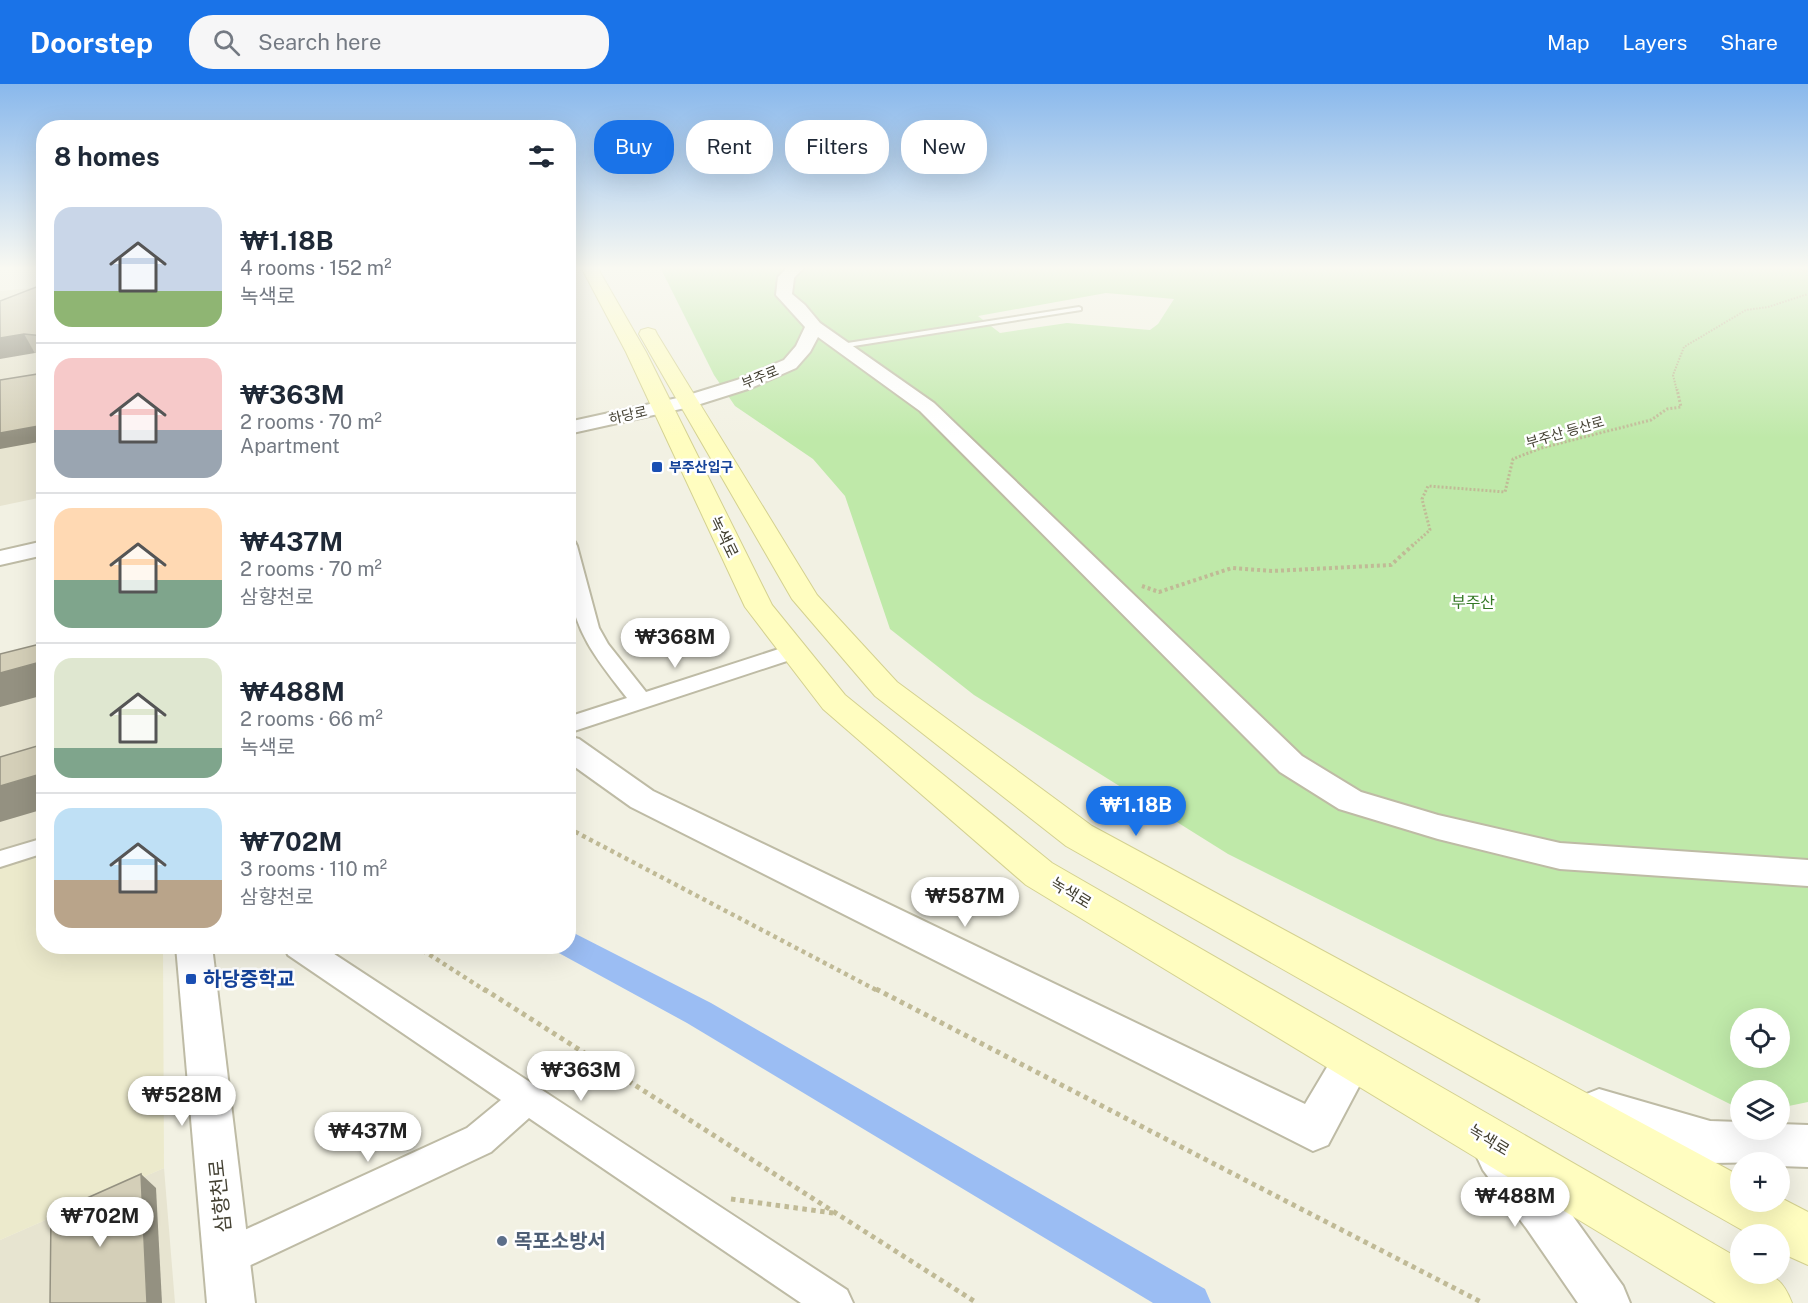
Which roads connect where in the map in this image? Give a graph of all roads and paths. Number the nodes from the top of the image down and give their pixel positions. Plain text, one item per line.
1 (620, 324) edge
2 (637, 324) edge
3 (812, 324) edge
4 (983, 324) edge
5 (1723, 324) edge
6 (814, 327) junction
7 (841, 346) junction
8 (674, 404) junction
9 (576, 426) edge
10 (36, 550) edge
11 (0, 558) edge
12 (576, 577) edge
13 (1138, 584) dead end
14 (794, 651) junction
15 (641, 701) junction
16 (576, 722) edge
17 (576, 752) edge
18 (576, 832) edge
19 (36, 848) edge
20 (0, 859) edge
21 (1808, 873) edge
22 (195, 954) edge
23 (310, 954) edge
24 (429, 954) edge
25 (1353, 1059) junction
26 (1537, 1090) junction
27 (528, 1098) junction
28 (1484, 1137) junction
29 (1808, 1146) edge
30 (723, 1198) dead end
31 (835, 1213) junction
32 (1808, 1240) edge
33 (227, 1257) junction
34 (1600, 1294) edge
35 (231, 1303) edge
36 (834, 1303) edge
37 (977, 1303) edge
38 (1483, 1303) edge
39 (1766, 1303) edge

1 - 8 main road, 녹색로
2 - 8 main road, 녹색로
3 - 6 street
4 - 7 lane
5 - 13 path, 부주산 등산로
6 - 7 street
6 - 8 street, 부주로
7 - 21 street
8 - 9 street, 하당로
8 - 14 main road, 녹색로
8 - 26 main road, 녹색로
10 - 11 street
12 - 15 street
14 - 15 street
14 - 25 main road, 녹색로
15 - 16 street
17 - 25 street
18 - 38 path
19 - 20 street
22 - 33 street, 삼향천로
23 - 27 street
24 - 31 path
25 - 28 main road, 녹색로
26 - 29 street
26 - 32 main road, 녹색로
27 - 33 street
27 - 36 street
28 - 34 street
28 - 39 main road, 녹색로
30 - 31 path
31 - 37 path
33 - 35 street, 삼향천로

